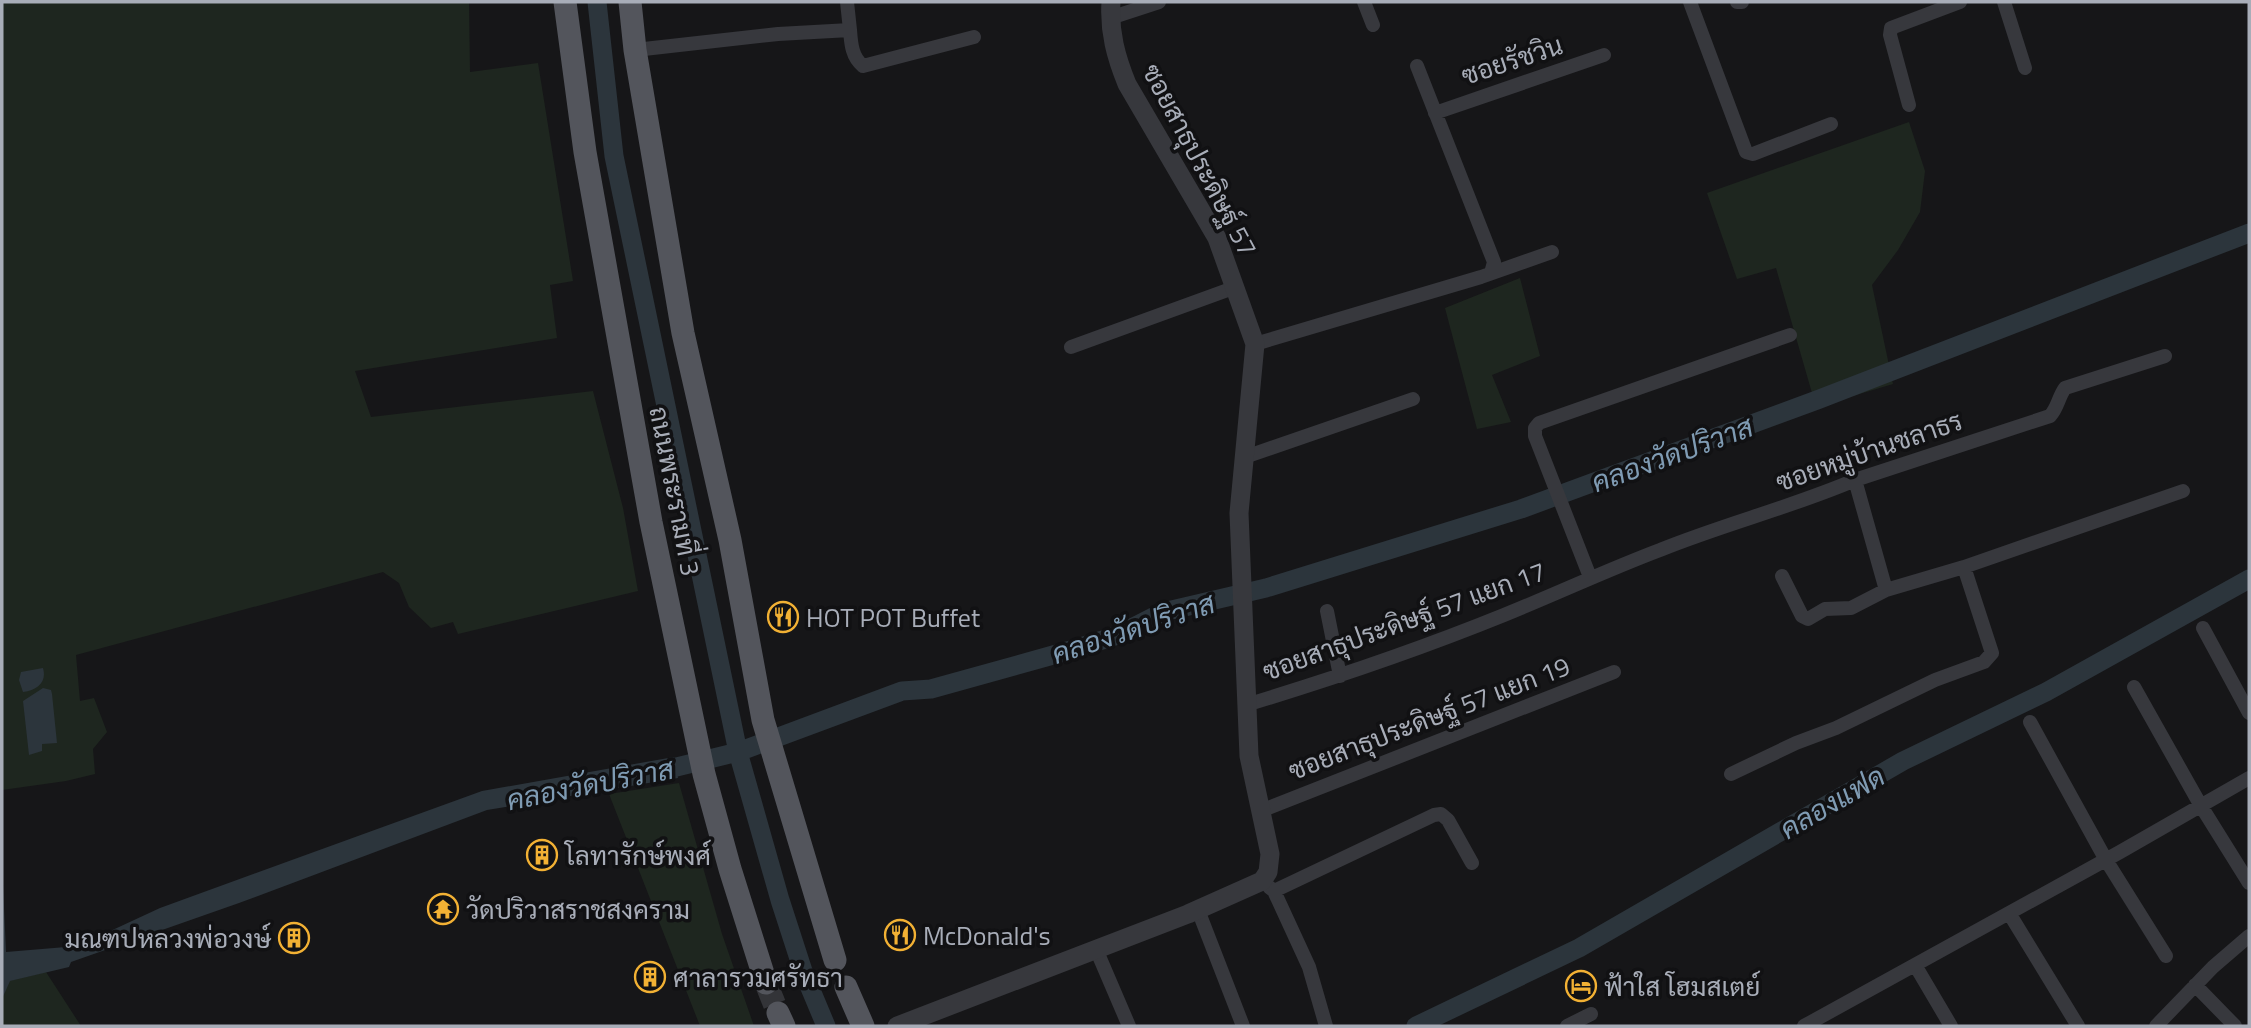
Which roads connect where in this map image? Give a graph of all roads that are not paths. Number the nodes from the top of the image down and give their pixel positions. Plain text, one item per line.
1 (565, 2) edge
2 (630, 2) edge
3 (847, 2) edge
4 (1159, 2) edge
5 (1364, 2) edge
6 (1690, 2) edge
7 (1960, 2) edge
8 (2004, 2) edge
9 (1110, 10) edge
10 (1373, 25) dead end
11 (850, 30) junction
12 (974, 37) dead end
13 (635, 50) junction
14 (1604, 55) dead end
15 (1417, 66) dead end
16 (2025, 68) dead end
17 (1909, 105) dead end
18 (1435, 113) junction
19 (1831, 124) dead end
20 (1552, 252) dead end
21 (1491, 273) junction
22 (1236, 288) junction
23 (1790, 335) dead end
24 (1255, 344) junction
25 (1071, 347) dead end
26 (2165, 356) dead end
27 (1413, 399) dead end
28 (1245, 457) junction
29 (1854, 480) junction
30 (2183, 491) dead end
31 (1964, 567) junction
32 (1782, 576) dead end
33 (1590, 577) junction
34 (1576, 584) joint
35 (1886, 590) junction
36 (1327, 611) dead end
37 (2203, 628) dead end
38 (1614, 672) dead end
39 (1340, 676) junction
40 (2134, 687) dead end
41 (1249, 704) junction
42 (2249, 713) edge
43 (2030, 722) dead end
44 (1731, 774) dead end
45 (2249, 778) edge
46 (2201, 806) junction
47 (1263, 810) junction
48 (2106, 860) junction
49 (1472, 863) dead end
50 (2249, 883) edge
51 (1268, 886) junction
52 (1198, 910) junction
53 (2009, 914) junction
54 (2249, 936) edge
55 (1096, 949) junction
56 (2166, 956) dead end
57 (835, 960) dead end
58 (1915, 965) junction
59 (766, 983) tunnel mouth
60 (2195, 985) junction
61 (846, 987) dead end
62 (1591, 1014) dead end
63 (1809, 1025) edge
64 (863, 1026) edge
65 (897, 1026) edge
66 (1129, 1026) edge
67 (1243, 1026) edge
68 (1326, 1026) edge
69 (1567, 1026) edge
70 (1951, 1026) edge
71 (2078, 1026) edge
72 (2156, 1026) edge
73 (2235, 1026) edge

1 - 59 main road, ถนนพระรามที่ 3
2 - 13 main road, ถนนพระรามที่ 3
3 - 11 street
4 - 9 street
5 - 10 street
6 - 19 street
7 - 17 street
8 - 16 street
9 - 22 street, ซอยสาธุประดิษฐ์ 57
11 - 12 street
11 - 13 street
13 - 57 main road, ถนนพระรามที่ 3
14 - 18 street, ซอยรัชวิน
15 - 18 street, ซอยรัชวิน
18 - 21 street, ซอยรัชวิน
20 - 21 street
21 - 24 street
22 - 24 street, ซอยสาธุประดิษฐ์ 57
22 - 25 street
23 - 33 street
24 - 28 street, ซอยสาธุประดิษฐ์ 57
26 - 29 street, ซอยหมู่บ้านชลาธร
27 - 28 street
28 - 41 street, ซอยสาธุประดิษฐ์ 57
29 - 33 street, ซอยหมู่บ้านชลาธร
29 - 35 street
30 - 31 street
31 - 35 street
31 - 44 street
32 - 35 street
33 - 34 street, ซอยหมู่บ้านชลาธร
34 - 39 street, ซอยสาธุประดิษฐ์ 57 แยก 17
36 - 39 street
37 - 42 street
38 - 47 street, ซอยสาธุประดิษฐ์ 57 แยก 19
39 - 41 street, ซอยสาธุประดิษฐ์ 57 แยก 17
40 - 46 street
41 - 47 street, ซอยสาธุประดิษฐ์ 57
43 - 48 street
45 - 46 street
46 - 48 street
46 - 50 street
47 - 51 street, ซอยสาธุประดิษฐ์ 57
48 - 53 street
48 - 56 street
49 - 51 street
51 - 52 street
51 - 68 street
52 - 55 street
52 - 67 street
53 - 58 street
53 - 71 street
54 - 60 street
55 - 65 street
55 - 66 street
58 - 63 street
58 - 70 street
60 - 72 street
60 - 73 street
61 - 64 main road
62 - 69 street

